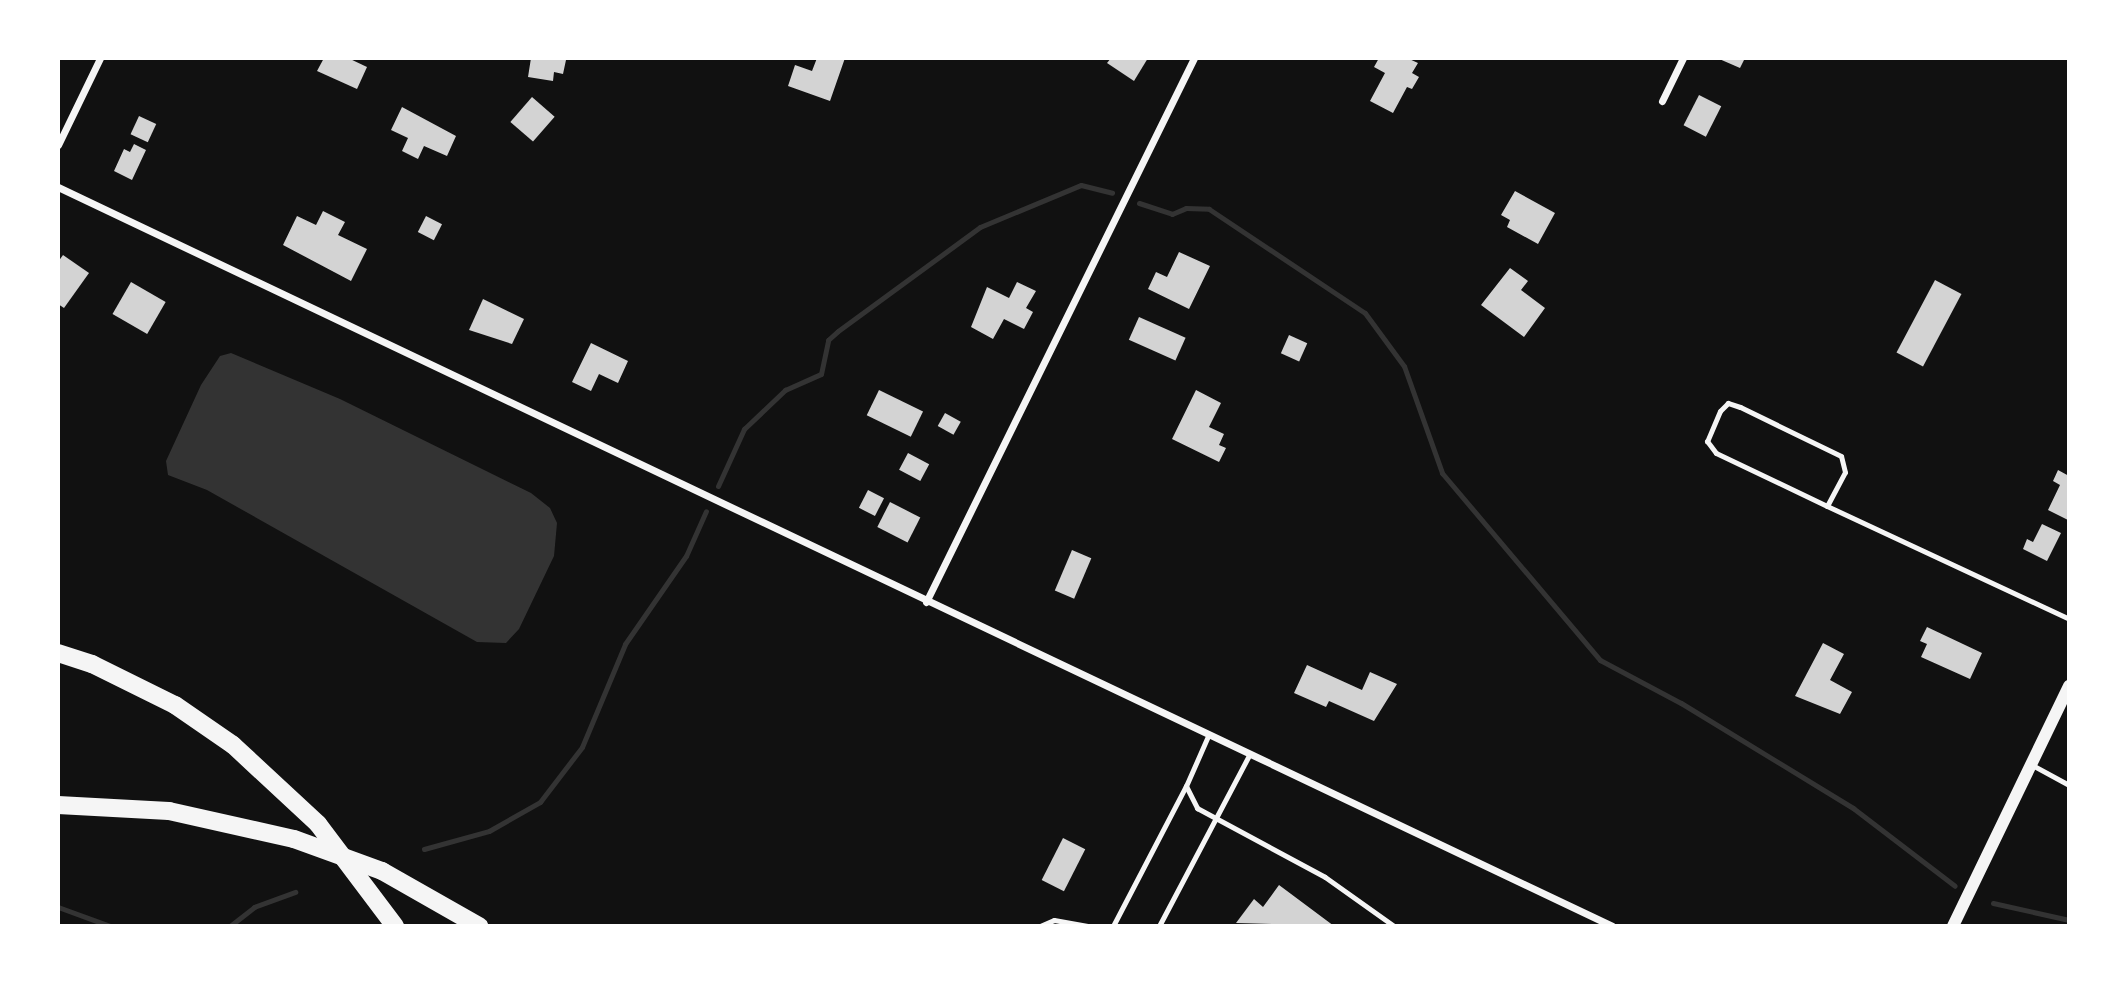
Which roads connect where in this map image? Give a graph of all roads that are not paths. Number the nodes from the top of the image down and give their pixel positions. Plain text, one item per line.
1 (100, 58) edge
2 (1194, 58) edge
3 (1683, 58) edge
4 (1662, 101) dead end
5 (58, 145) edge
6 (58, 187) edge
7 (1827, 506) junction
8 (926, 603) junction
9 (2069, 619) edge
10 (58, 653) edge
11 (2069, 686) edge
12 (1208, 736) junction
13 (1249, 755) junction
14 (2031, 764) junction
15 (2069, 785) edge
16 (1186, 786) junction
17 (58, 805) edge
18 (1214, 819) junction
19 (395, 926) edge
20 (479, 926) edge
21 (1040, 926) edge
22 (1087, 926) edge
23 (1113, 926) edge
24 (1159, 926) edge
25 (1394, 926) edge
26 (1612, 926) edge
27 (1953, 926) edge

1 - 5 street
2 - 8 street
3 - 4 street
6 - 8 street
7 - 7 lane
7 - 9 lane
8 - 12 street
10 - 19 highway
11 - 14 street
12 - 13 street
12 - 16 lane
13 - 18 lane
13 - 26 street
14 - 15 lane
14 - 27 street
16 - 18 lane
16 - 23 lane
17 - 20 highway
18 - 24 lane
18 - 25 lane
21 - 22 lane

